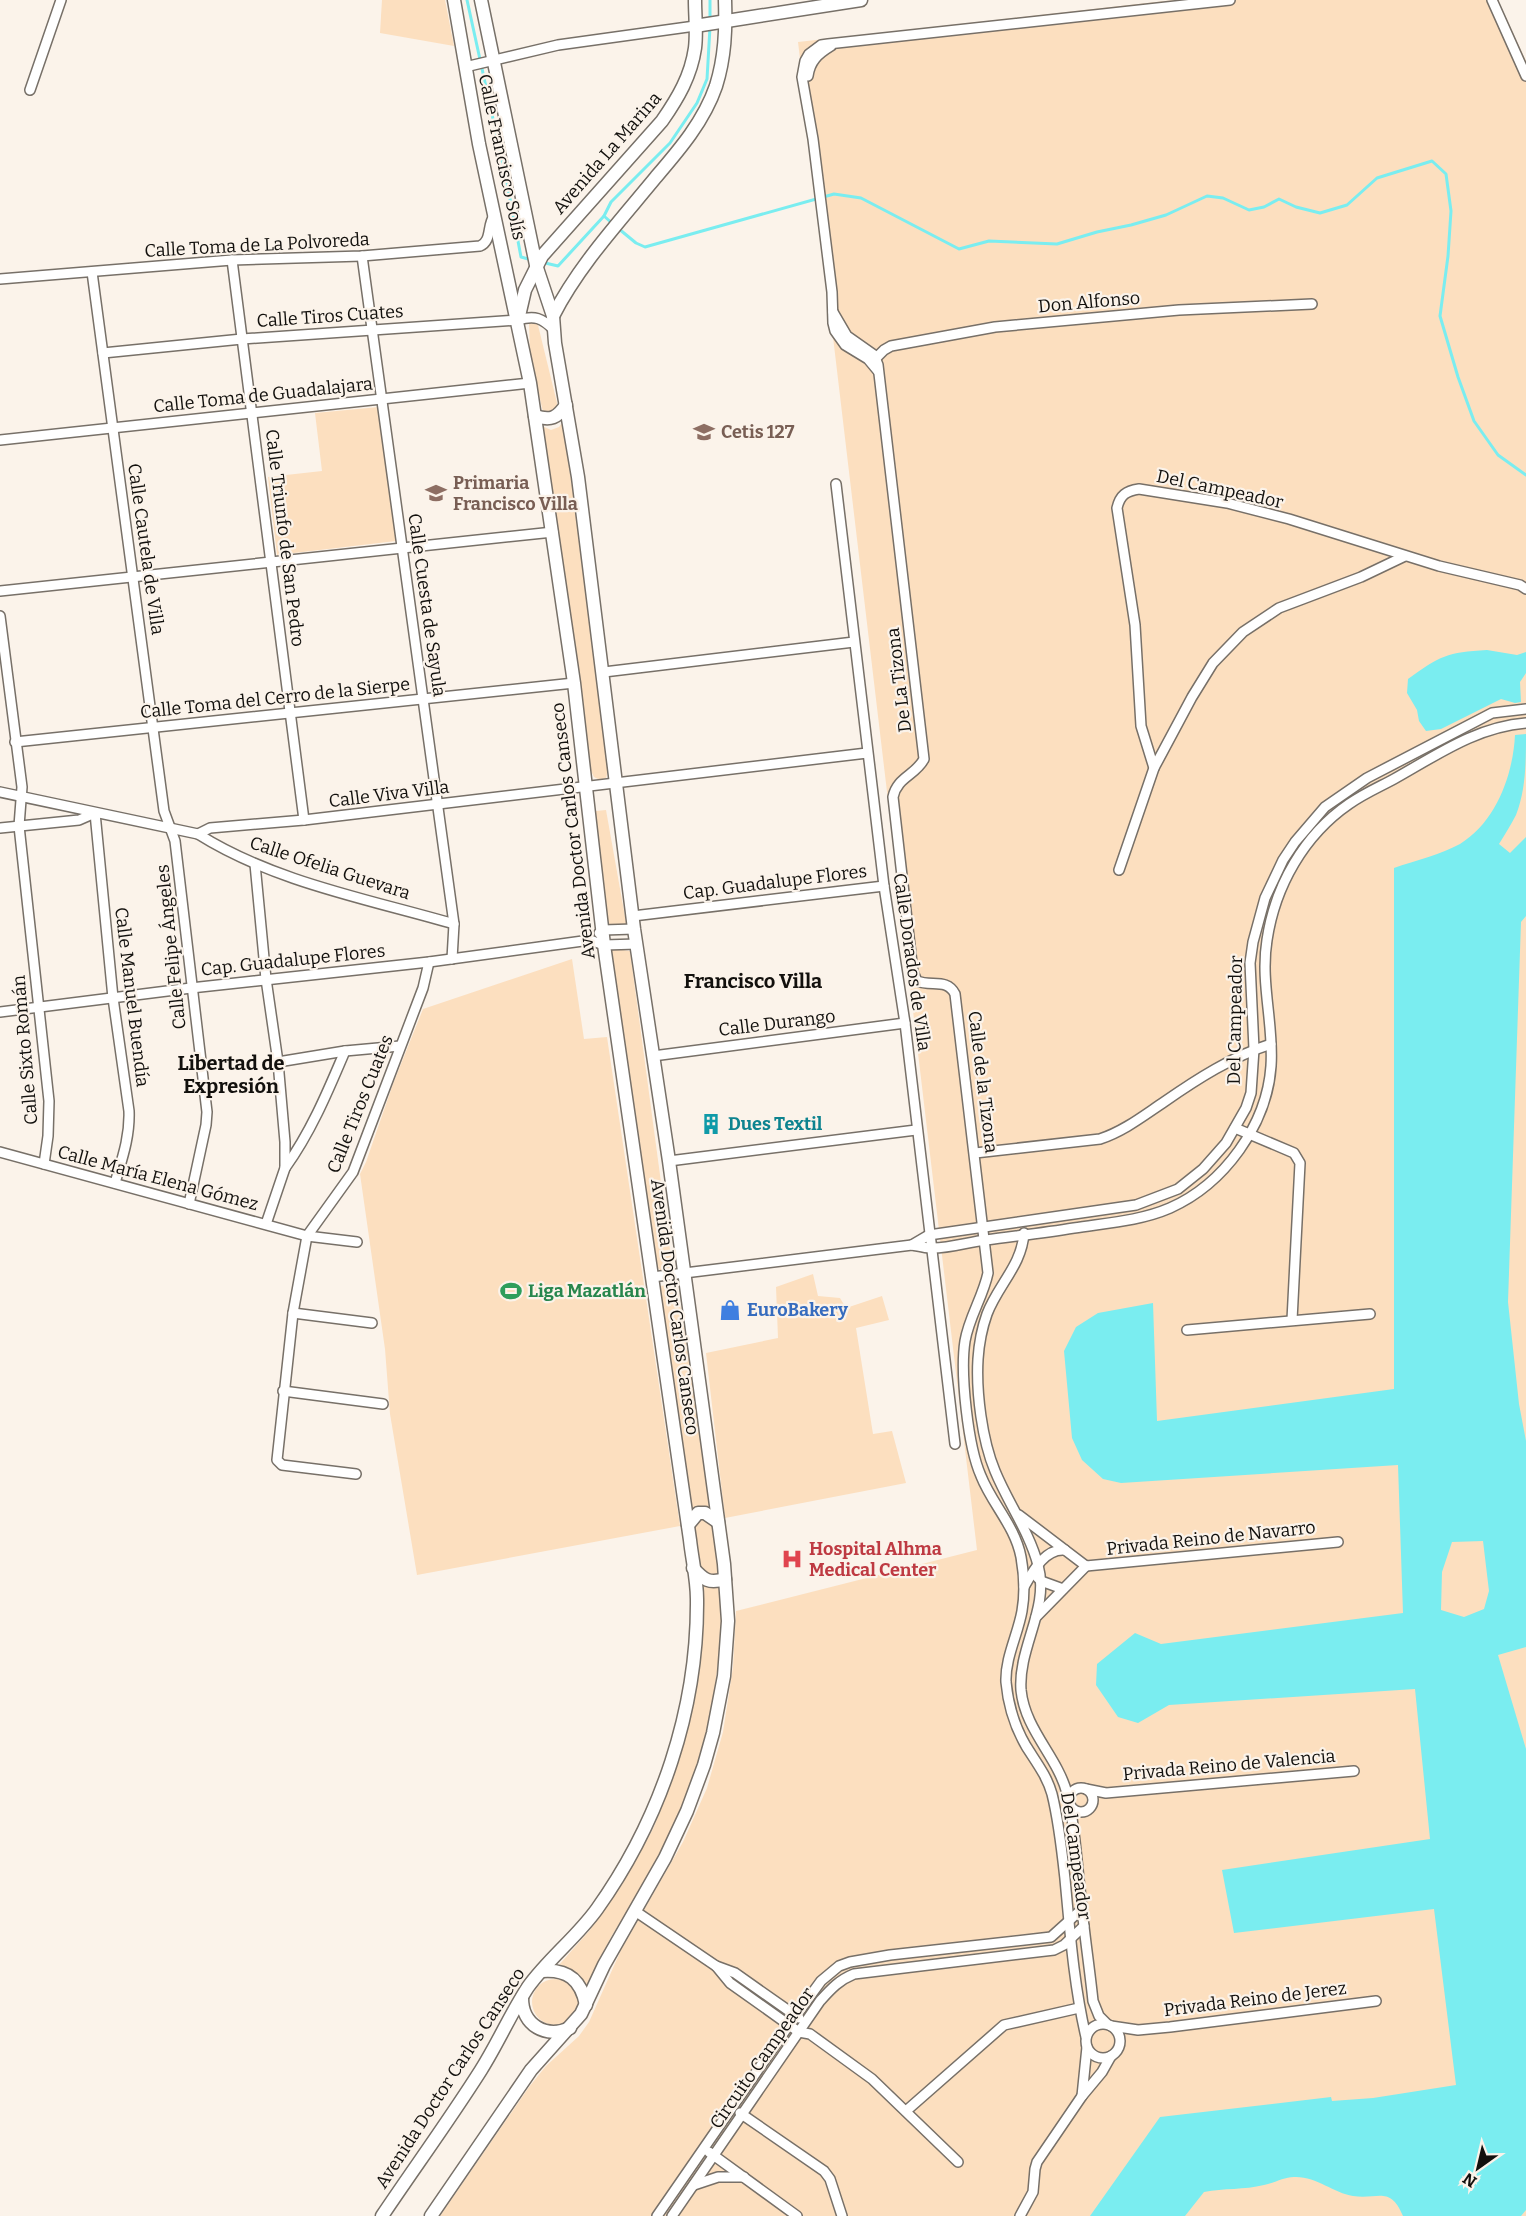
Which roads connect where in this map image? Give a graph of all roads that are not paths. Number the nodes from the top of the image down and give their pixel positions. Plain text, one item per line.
1 (61, 0) edge
2 (454, 0) edge
3 (481, 0) edge
4 (695, 0) edge
5 (725, 0) edge
6 (861, 0) edge
7 (1230, 0) edge
8 (1492, 0) edge
9 (726, 21) junction
10 (695, 26) junction
11 (492, 61) junction
12 (465, 67) junction
13 (1526, 76) edge
14 (30, 90) dead end
15 (494, 216) junction
16 (362, 256) junction
17 (232, 260) junction
18 (535, 261) junction
19 (92, 272) junction
20 (0, 279) edge
21 (1312, 304) dead end
22 (553, 316) junction
23 (518, 320) junction
24 (372, 329) junction
25 (554, 330) junction
26 (242, 339) junction
27 (103, 353) junction
28 (874, 360) junction
29 (531, 383) junction
30 (382, 399) junction
31 (566, 405) junction
32 (252, 413) junction
33 (535, 416) junction
34 (113, 428) junction
35 (0, 440) edge
36 (836, 484) dead end
37 (553, 532) junction
38 (402, 548) junction
39 (1406, 556) junction
40 (271, 562) junction
41 (133, 577) junction
42 (1524, 586) edge
43 (0, 591) edge
44 (0, 616) edge
45 (854, 642) junction
46 (604, 672) junction
47 (574, 683) junction
48 (423, 699) junction
49 (1526, 709) edge
50 (291, 713) junction
51 (1526, 723) edge
52 (153, 728) junction
53 (15, 742) junction
54 (867, 753) junction
55 (1154, 768) junction
56 (616, 783) junction
57 (585, 787) junction
58 (0, 792) edge
59 (22, 798) junction
60 (438, 804) junction
61 (94, 813) junction
62 (304, 820) junction
63 (19, 826) junction
64 (0, 828) edge
65 (171, 829) junction
66 (198, 834) junction
67 (1282, 860) junction
68 (255, 864) junction
69 (1292, 866) junction
70 (1119, 870) dead end
71 (884, 886) junction
72 (633, 916) junction
73 (454, 924) junction
74 (634, 929) junction
75 (603, 930) junction
76 (590, 940) junction
77 (637, 944) junction
78 (604, 945) junction
79 (452, 959) junction
80 (429, 962) junction
81 (913, 972) joint
82 (266, 980) junction
83 (191, 988) junction
84 (113, 998) junction
85 (38, 1006) junction
86 (0, 1012) edge
87 (905, 1023) junction
88 (1271, 1044) junction
89 (400, 1046) junction
90 (1254, 1049) junction
91 (345, 1050) junction
92 (653, 1056) junction
93 (278, 1062) junction
94 (1235, 1128) junction
95 (916, 1130) junction
96 (1249, 1136) junction
97 (0, 1152) edge
98 (975, 1153) junction
99 (669, 1161) junction
100 (44, 1164) junction
101 (285, 1168) junction
102 (115, 1183) junction
103 (189, 1204) junction
104 (1025, 1221) junction
105 (266, 1224) junction
106 (983, 1227) junction
107 (929, 1235) junction
108 (307, 1236) junction
109 (1024, 1236) junction
110 (985, 1240) junction
111 (357, 1242) dead end
112 (912, 1245) junction
113 (931, 1249) junction
114 (684, 1274) junction
115 (652, 1277) junction
116 (986, 1283) junction
117 (1002, 1287) junction
118 (293, 1313) junction
119 (1370, 1314) dead end
120 (1292, 1320) junction
121 (372, 1323) dead end
122 (1187, 1330) dead end
123 (283, 1391) junction
124 (383, 1404) dead end
125 (955, 1444) dead end
126 (356, 1474) dead end
127 (1019, 1515) junction
128 (718, 1522) junction
129 (688, 1525) junction
130 (1338, 1542) dead end
131 (1065, 1550) junction
132 (1021, 1557) junction
133 (1086, 1566) junction
134 (693, 1568) junction
135 (1035, 1569) junction
136 (725, 1579) junction
137 (1041, 1581) junction
138 (1024, 1587) junction
139 (1063, 1589) junction
140 (1036, 1617) junction
141 (1057, 1770) junction
142 (1354, 1771) dead end
143 (1085, 1789) junction
144 (1106, 1792) junction
145 (1052, 1794) junction
146 (1070, 1804) junction
147 (1090, 1808) junction
148 (1057, 1823) junction
149 (1075, 1832) junction
150 (1082, 1909) junction
151 (635, 1911) junction
152 (1069, 1921) junction
153 (1084, 1926) junction
154 (1071, 1937) junction
155 (1054, 1950) junction
156 (926, 1952) junction
157 (1075, 1964) junction
158 (716, 1966) junction
159 (927, 1966) junction
160 (542, 1971) junction
161 (828, 1974) junction
162 (835, 1984) junction
163 (522, 1997) junction
164 (1376, 2001) dead end
165 (586, 2005) junction
166 (1079, 2008) junction
167 (796, 2015) junction
168 (806, 2023) junction
169 (789, 2025) junction
170 (1109, 2025) junction
171 (570, 2028) junction
172 (1138, 2030) junction
173 (799, 2032) junction
174 (810, 2034) junction
175 (1086, 2037) junction
176 (1087, 2047) junction
177 (1119, 2047) junction
178 (1111, 2056) junction
179 (1082, 2096) junction
180 (733, 2108) junction
181 (906, 2110) junction
182 (743, 2115) junction
183 (704, 2149) junction
184 (713, 2156) junction
185 (958, 2163) dead end
186 (745, 2177) junction
187 (694, 2185) junction
188 (381, 2216) edge
189 (431, 2216) edge
190 (657, 2216) edge
191 (672, 2216) edge
192 (797, 2216) edge
193 (842, 2216) edge
194 (1020, 2216) edge

1 - 14 street
2 - 12 main road, Calle Francisco Solís
3 - 11 main road, Calle Francisco Solís
4 - 10 main road, Avenida La Marina
5 - 9 main road
6 - 9 main road
7 - 28 street
8 - 13 street
9 - 10 main road
9 - 22 main road
10 - 11 street
10 - 18 main road, Avenida La Marina
11 - 12 street
11 - 18 main road, Calle Francisco Solís
12 - 15 main road, Calle Francisco Solís
15 - 16 street, Calle Toma de La Polvoreda
15 - 23 main road, Calle Francisco Solís
16 - 17 street, Calle Toma de La Polvoreda
16 - 24 street, Calle Cuesta de Sayula
17 - 19 street, Calle Toma de La Polvoreda
17 - 26 street, Calle Triunfo de San Pedro
18 - 22 main road, Calle Francisco Solís
18 - 23 main road, Avenida La Marina
19 - 20 street, Calle Toma de La Polvoreda
19 - 27 street, Calle Cautela de Villa
21 - 28 street, Don Alfonso
22 - 25 main road, Avenida Doctor Carlos Canseco
23 - 24 street, Calle Tiros Cuates
23 - 25 street, Calle Tiros Cuates
23 - 29 main road, Avenida Doctor Carlos Canseco
24 - 26 street, Calle Tiros Cuates
24 - 30 street, Calle Cuesta de Sayula
25 - 31 main road, Avenida Doctor Carlos Canseco
26 - 27 street, Calle Tiros Cuates
26 - 32 street, Calle Triunfo de San Pedro
27 - 34 street, Calle Cautela de Villa
28 - 81 street, De La Tizona
29 - 30 street, Calle Toma de Guadalajara
29 - 33 main road, Avenida Doctor Carlos Canseco
30 - 32 street, Calle Toma de Guadalajara
30 - 38 street, Calle Cuesta de Sayula
31 - 33 main road
31 - 46 main road, Avenida Doctor Carlos Canseco
32 - 34 street, Calle Toma de Guadalajara
32 - 40 street, Calle Triunfo de San Pedro
33 - 37 main road, Avenida Doctor Carlos Canseco
34 - 35 street, Calle Toma de Guadalajara
34 - 41 street, Calle Cautela de Villa
36 - 45 street, Calle Dorados de Villa
37 - 38 street
37 - 47 main road, Avenida Doctor Carlos Canseco
38 - 40 street
38 - 48 street, Calle Cuesta de Sayula
39 - 42 street, Del Campeador
39 - 55 street
39 - 55 street, Del Campeador
40 - 41 street
40 - 50 street, Calle Triunfo de San Pedro
41 - 43 street
41 - 52 street, Calle Cautela de Villa
44 - 53 street, Calle Sixto Román
45 - 46 street
45 - 54 street, Calle Dorados de Villa
46 - 56 main road, Avenida Doctor Carlos Canseco
47 - 48 street, Calle Toma del Cerro de la Sierpe
47 - 57 main road, Avenida Doctor Carlos Canseco
48 - 50 street, Calle Toma del Cerro de la Sierpe
48 - 60 street, Calle Cuesta de Sayula
49 - 67 street, Del Campeador
50 - 52 street, Calle Toma del Cerro de la Sierpe
50 - 62 street, Calle Triunfo de San Pedro
51 - 69 street, Del Campeador
52 - 53 street, Calle Toma del Cerro de la Sierpe
52 - 65 street, Calle Cautela de Villa
53 - 59 street, Calle Sixto Román
54 - 56 street
54 - 71 street, Calle Dorados de Villa
55 - 70 street
56 - 57 street
56 - 72 main road, Avenida Doctor Carlos Canseco
57 - 60 street, Calle Viva Villa
57 - 75 main road, Avenida Doctor Carlos Canseco
58 - 59 street
59 - 61 street
59 - 63 street, Calle Sixto Román
60 - 62 street, Calle Viva Villa
60 - 73 street, Calle Cuesta de Sayula
61 - 63 street
61 - 65 street, Calle Ofelia Guevara
61 - 84 street, Calle Manuel Buendía
62 - 66 street, Calle Viva Villa
63 - 64 street
63 - 85 street, Calle Sixto Román
65 - 66 street, Calle Ofelia Guevara
65 - 83 street, Calle Felipe Ángeles
66 - 68 street, Calle Ofelia Guevara
67 - 69 street
67 - 90 street, Del Campeador
68 - 73 street, Calle Ofelia Guevara
68 - 82 street
69 - 88 street, Del Campeador
71 - 72 street, Cap. Guadalupe Flores
71 - 87 street, Calle Dorados de Villa
72 - 74 main road, Avenida Doctor Carlos Canseco
73 - 79 street, Calle Cuesta de Sayula
74 - 75 street
74 - 77 main road, Avenida Doctor Carlos Canseco
75 - 76 street, Cap. Guadalupe Flores
75 - 78 main road, Avenida Doctor Carlos Canseco
76 - 78 street, Cap. Guadalupe Flores
76 - 79 street, Cap. Guadalupe Flores
77 - 78 street
77 - 92 main road, Avenida Doctor Carlos Canseco
78 - 115 main road, Avenida Doctor Carlos Canseco
79 - 80 street, Cap. Guadalupe Flores
80 - 82 street, Cap. Guadalupe Flores
80 - 89 street, Calle Tiros Cuates
81 - 98 street, Calle de la Tizona
82 - 83 street, Cap. Guadalupe Flores
82 - 93 street
83 - 84 street, Cap. Guadalupe Flores
83 - 103 street, Calle Felipe Ángeles
84 - 85 street, Cap. Guadalupe Flores
84 - 102 street, Calle Manuel Buendía
85 - 86 street, Cap. Guadalupe Flores
85 - 100 street, Calle Sixto Román
87 - 92 street, Calle Durango
87 - 95 street, Calle Dorados de Villa
88 - 90 street
88 - 96 street, Del Campeador
89 - 91 street
89 - 108 street, Calle Tiros Cuates
90 - 94 street, Del Campeador
90 - 98 street
91 - 93 street
91 - 101 street
92 - 99 main road, Avenida Doctor Carlos Canseco
93 - 101 street
94 - 96 street
94 - 104 street, Del Campeador
95 - 99 street
95 - 107 street, Calle Dorados de Villa
96 - 109 street, Del Campeador
96 - 120 street
97 - 100 street, Calle María Elena Gómez
98 - 106 street, Calle de la Tizona
99 - 114 main road, Avenida Doctor Carlos Canseco
100 - 102 street, Calle María Elena Gómez
101 - 105 street
102 - 103 street, Calle María Elena Gómez
103 - 105 street, Calle María Elena Gómez
104 - 106 street, Del Campeador
104 - 109 street, Del Campeador
105 - 108 street, Calle María Elena Gómez
106 - 107 street
106 - 110 street, Del Campeador
107 - 112 street
107 - 113 street, Calle Dorados de Villa
108 - 111 street, Calle María Elena Gómez
108 - 118 street, Calle Tiros Cuates
109 - 110 street, Del Campeador
109 - 117 street, Del Campeador
110 - 113 street
110 - 116 street, Del Campeador
112 - 113 street
112 - 114 street
113 - 125 street, Calle Dorados de Villa
114 - 115 street
114 - 128 main road, Avenida Doctor Carlos Canseco
115 - 129 main road, Avenida Doctor Carlos Canseco
116 - 117 street
116 - 132 street, Del Campeador
117 - 127 street, Del Campeador
118 - 121 street
118 - 123 street, Calle Tiros Cuates
119 - 120 street
120 - 122 street
123 - 124 street
123 - 126 street, Calle Tiros Cuates
127 - 131 street
127 - 135 street, Del Campeador
128 - 129 main road
128 - 136 main road, Avenida Doctor Carlos Canseco
129 - 134 main road, Avenida Doctor Carlos Canseco
130 - 133 street, Privada Reino de Navarro
131 - 133 street
131 - 135 street
132 - 135 street
132 - 138 street, Del Campeador
133 - 139 street
134 - 136 main road
134 - 160 main road, Avenida Doctor Carlos Canseco
135 - 137 street, Del Campeador
135 - 138 street
136 - 151 main road, Avenida Doctor Carlos Canseco
137 - 139 street
137 - 140 street, Del Campeador
138 - 145 street, Del Campeador
139 - 140 street
140 - 141 street, Del Campeador
141 - 143 street, Del Campeador
141 - 146 street, Del Campeador
142 - 144 street, Privada Reino de Valencia
143 - 144 street, Privada Reino de Valencia
143 - 146 street
143 - 147 street
144 - 147 street, Privada Reino de Valencia
145 - 146 street
145 - 148 street, Del Campeador
146 - 147 street
146 - 148 street
146 - 149 street, Del Campeador
147 - 149 street, Del Campeador
148 - 152 street, Del Campeador
149 - 150 street, Del Campeador
150 - 152 street, Circuito Campeador
150 - 153 street, Del Campeador
151 - 158 street
151 - 165 main road, Avenida Doctor Carlos Canseco
152 - 154 street, Del Campeador
152 - 156 street, Circuito Campeador
153 - 154 street
153 - 170 street, Del Campeador
154 - 155 street
154 - 157 street, Del Campeador
155 - 157 street
155 - 159 street, Circuito Campeador
156 - 159 street
156 - 161 street, Circuito Campeador
157 - 166 street, Del Campeador
158 - 167 street
158 - 169 street, Circuito Campeador
159 - 162 street, Circuito Campeador
160 - 163 main road, Avenida Doctor Carlos Canseco
160 - 165 main road
161 - 162 street
161 - 167 street, Circuito Campeador
162 - 168 street, Circuito Campeador
163 - 171 main road
163 - 188 main road, Avenida Doctor Carlos Canseco
164 - 172 street, Privada Reino de Jerez
165 - 171 main road, Avenida Doctor Carlos Canseco
166 - 175 street, Del Campeador
166 - 181 street
167 - 168 street
167 - 169 street, Circuito Campeador
168 - 173 street, Circuito Campeador
168 - 174 street
169 - 173 street
169 - 180 street, Circuito Campeador
170 - 172 street, Privada Reino de Jerez
170 - 175 street
170 - 177 street
171 - 189 main road, Avenida Doctor Carlos Canseco
172 - 177 street
173 - 174 street
173 - 182 street, Circuito Campeador
174 - 181 street
175 - 176 street
176 - 178 street
176 - 179 street
177 - 178 street
178 - 179 street
179 - 194 street
180 - 182 street
180 - 183 street, Circuito Campeador
181 - 185 street
182 - 184 street, Circuito Campeador
182 - 193 street
183 - 184 street
183 - 190 street, Circuito Campeador
184 - 186 street
184 - 187 street, Circuito Campeador
186 - 187 street
186 - 192 street
187 - 191 street, Circuito Campeador

